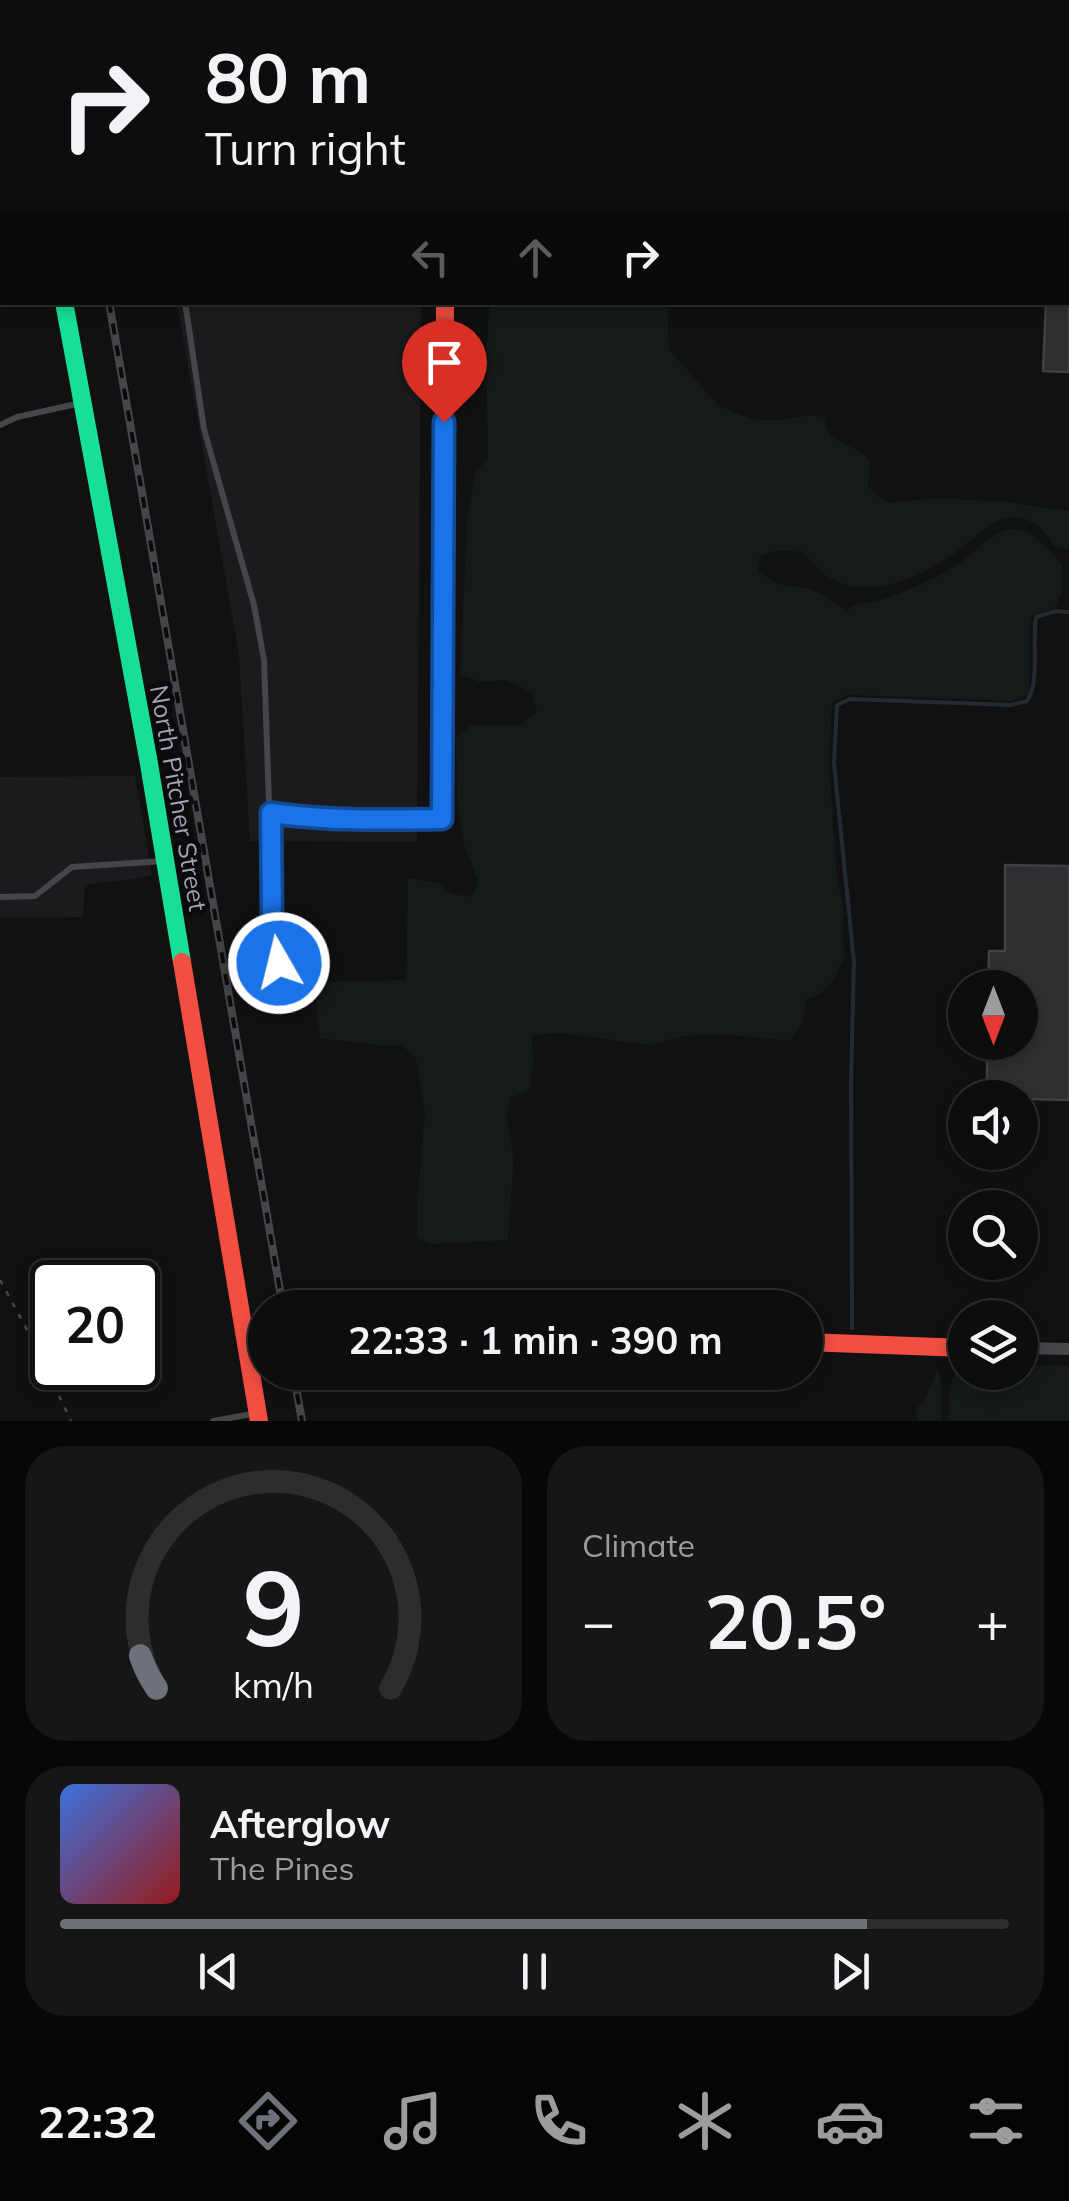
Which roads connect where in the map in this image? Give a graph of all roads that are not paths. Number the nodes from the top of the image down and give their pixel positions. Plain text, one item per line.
1 (65, 305) edge
2 (185, 305) edge
3 (445, 305) edge
4 (82, 403) junction
5 (0, 425) edge
6 (271, 813) junction
7 (442, 819) joint
8 (165, 861) junction
9 (0, 897) edge
10 (296, 983) dead end
11 (248, 1308) edge
12 (823, 1343) edge
13 (948, 1347) edge
14 (1038, 1348) edge
15 (1069, 1349) edge
16 (258, 1390) edge
17 (259, 1417) edge
18 (213, 1421) edge

1 - 4 street, North Pitcher Street
2 - 6 lane
3 - 7 street
4 - 5 lane
4 - 8 street, North Pitcher Street
6 - 7 lane
6 - 10 lane
8 - 9 lane
8 - 11 street, North Pitcher Street
12 - 13 street
14 - 15 street
16 - 17 street, North Pitcher Street
17 - 18 lane

